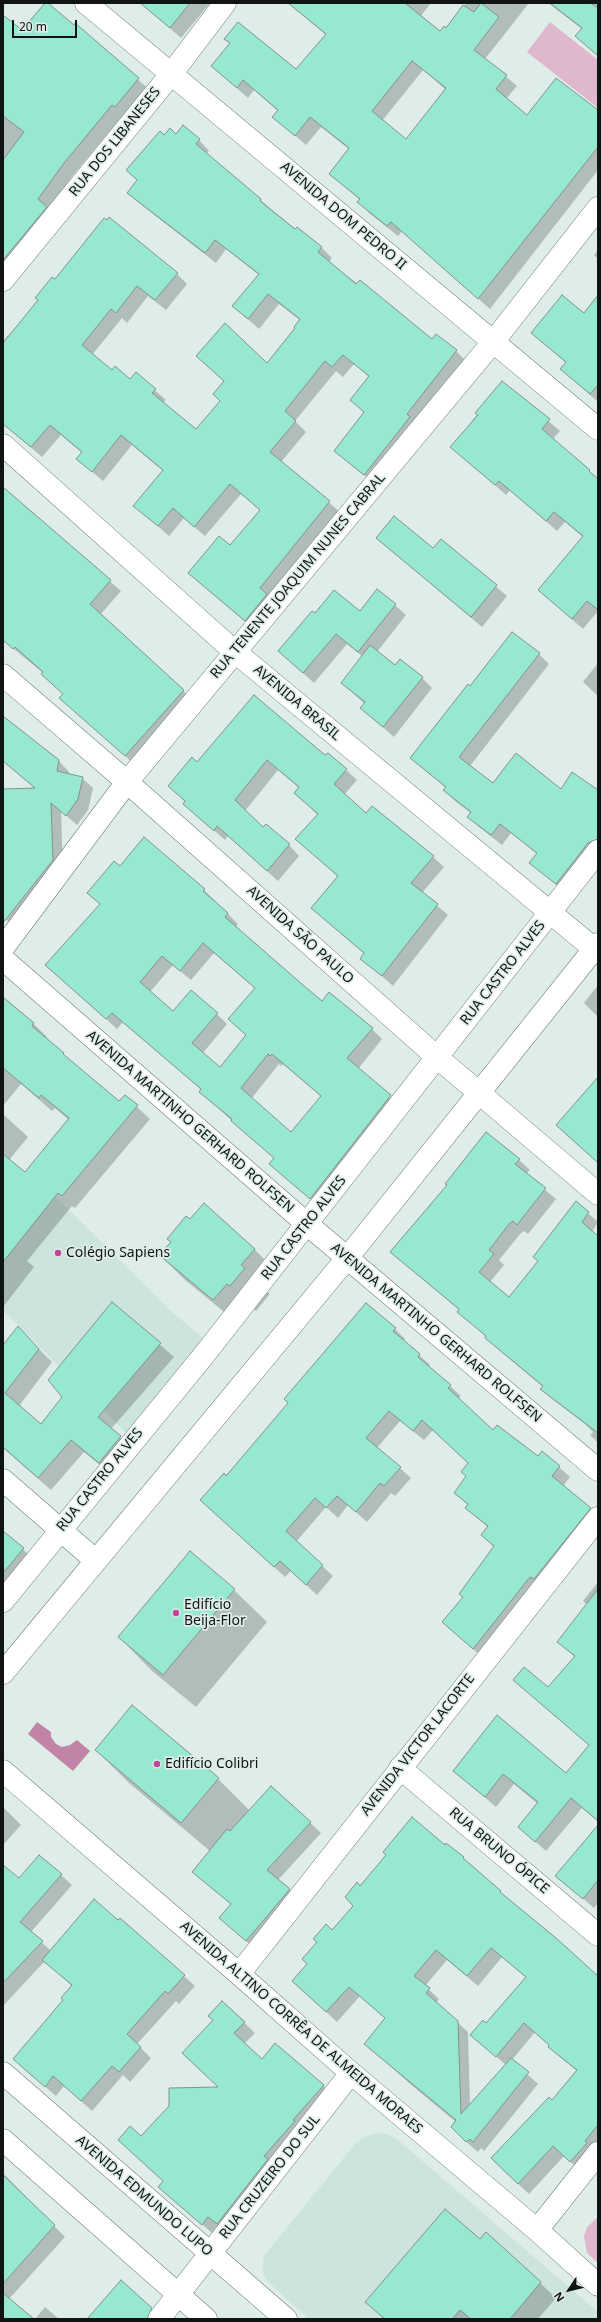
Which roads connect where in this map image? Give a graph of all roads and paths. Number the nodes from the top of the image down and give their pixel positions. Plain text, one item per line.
1 (86, 3) edge
2 (225, 3) edge
3 (172, 73) junction
4 (598, 208) edge
5 (3, 280) edge
6 (493, 342) junction
7 (598, 430) edge
8 (3, 445) edge
9 (234, 652) junction
10 (3, 674) edge
11 (127, 782) junction
12 (598, 851) edge
13 (550, 914) junction
14 (3, 948) edge
15 (597, 948) edge
16 (3, 959) edge
17 (438, 1058) junction
18 (480, 1093) junction
19 (598, 1194) edge
20 (307, 1224) junction
21 (348, 1257) junction
22 (598, 1470) edge
23 (3, 1480) edge
24 (598, 1518) edge
25 (60, 1530) junction
26 (95, 1560) junction
27 (3, 1601) edge
28 (3, 1673) edge
29 (400, 1768) junction
30 (3, 1771) edge
31 (598, 1935) edge
32 (239, 1974) junction
33 (351, 2073) junction
34 (6, 2082) edge
35 (3, 2140) edge
36 (597, 2159) edge
37 (537, 2230) junction
38 (210, 2254) junction
39 (598, 2285) edge
40 (178, 2295) junction
41 (159, 2319) edge
42 (206, 2319) edge
43 (286, 2319) edge

1 - 3 street, AVENIDA DOM PEDRO II
2 - 3 street, RUA DOS LIBANESES
3 - 5 street, RUA DOS LIBANESES
3 - 6 street, AVENIDA DOM PEDRO II
4 - 6 street, RUA TENENTE JOAQUIM NUNES CABRAL
6 - 7 street, AVENIDA DOM PEDRO II
6 - 9 street, RUA TENENTE JOAQUIM NUNES CABRAL
8 - 9 street, AVENIDA BRASIL
9 - 11 street, RUA TENENTE JOAQUIM NUNES CABRAL
9 - 13 street, AVENIDA BRASIL
10 - 11 street, AVENIDA SÃO PAULO
11 - 14 street, RUA TENENTE JOAQUIM NUNES CABRAL
11 - 17 street, AVENIDA SÃO PAULO
12 - 13 street, RUA CASTRO ALVES
13 - 15 street, AVENIDA BRASIL
13 - 17 street, RUA CASTRO ALVES
15 - 18 street
16 - 20 street, AVENIDA MARTINHO GERHARD ROLFSEN
17 - 18 street, AVENIDA SÃO PAULO
17 - 20 street, RUA CASTRO ALVES
18 - 19 street, AVENIDA SÃO PAULO
18 - 21 street
20 - 21 street, AVENIDA MARTINHO GERHARD ROLFSEN
20 - 25 street, RUA CASTRO ALVES
21 - 22 street, AVENIDA MARTINHO GERHARD ROLFSEN
21 - 26 street
23 - 25 street
24 - 29 street, AVENIDA VICTOR LACORTE
25 - 26 street
25 - 27 street, RUA CASTRO ALVES
26 - 28 street
29 - 31 street, RUA BRUNO ÓPICE
29 - 32 street, AVENIDA VICTOR LACORTE
30 - 32 street, AVENIDA ALTINO CORRÊA DE ALMEIDA MORAES
32 - 33 street, AVENIDA ALTINO CORRÊA DE ALMEIDA MORAES
33 - 37 street, AVENIDA ALTINO CORRÊA DE ALMEIDA MORAES
33 - 38 street, RUA CRUZEIRO DO SUL
34 - 38 street, AVENIDA EDMUNDO LUPO
35 - 40 street
36 - 37 street
37 - 39 street, AVENIDA ALTINO CORRÊA DE ALMEIDA MORAES
38 - 40 street, RUA CRUZEIRO DO SUL
38 - 43 street, AVENIDA EDMUNDO LUPO
40 - 41 street, RUA CRUZEIRO DO SUL
40 - 42 street

